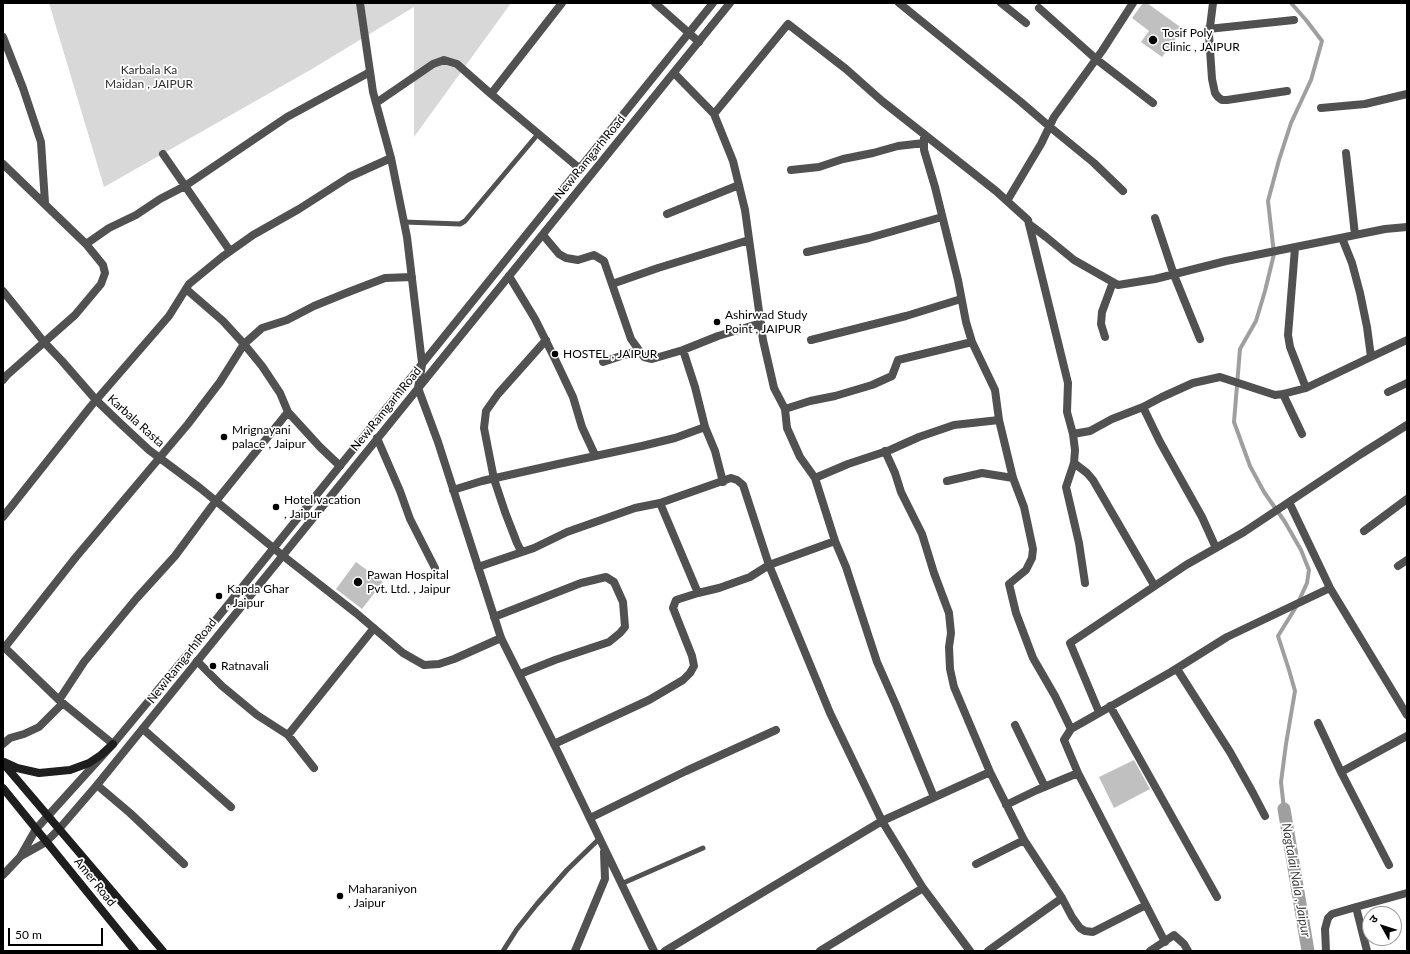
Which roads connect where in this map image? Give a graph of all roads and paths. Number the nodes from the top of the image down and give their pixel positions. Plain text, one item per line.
1 (360, 3) edge
2 (562, 3) edge
3 (655, 3) edge
4 (713, 3) edge
5 (730, 3) edge
6 (899, 3) edge
7 (1001, 3) edge
8 (1214, 3) edge
9 (1130, 4) edge
10 (1039, 8) dead end
11 (1294, 20) dead end
12 (1026, 23) dead end
13 (1208, 30) junction
14 (689, 33) junction
15 (3, 37) edge
16 (699, 42) junction
17 (1096, 59) junction
18 (370, 72) junction
19 (674, 73) junction
20 (1287, 91) dead end
21 (491, 94) junction
22 (1407, 94) edge
23 (376, 103) junction
24 (1153, 103) dead end
25 (1321, 108) dead end
26 (714, 114) junction
27 (1050, 127) junction
28 (538, 134) junction
29 (924, 138) junction
30 (1346, 153) dead end
31 (163, 154) dead end
32 (391, 158) junction
33 (3, 164) edge
34 (579, 168) junction
35 (791, 170) dead end
36 (739, 185) junction
37 (185, 186) junction
38 (1123, 191) dead end
39 (1007, 201) junction
40 (45, 203) junction
41 (667, 214) dead end
42 (942, 217) junction
43 (1155, 218) dead end
44 (404, 222) junction
45 (1029, 224) junction
46 (1407, 227) edge
47 (543, 235) junction
48 (1355, 235) junction
49 (1342, 238) junction
50 (749, 240) junction
51 (86, 244) junction
52 (1292, 248) junction
53 (230, 251) junction
54 (807, 252) dead end
55 (1174, 274) junction
56 (509, 276) junction
57 (412, 277) junction
58 (1113, 282) junction
59 (612, 284) junction
60 (186, 290) junction
61 (3, 291) edge
62 (961, 299) junction
63 (761, 323) junction
64 (1105, 337) dead end
65 (1200, 339) dead end
66 (546, 340) junction
67 (811, 340) dead end
68 (1407, 340) edge
69 (44, 342) junction
70 (972, 342) junction
71 (244, 344) junction
72 (639, 350) junction
73 (683, 350) junction
74 (1371, 357) junction
75 (602, 362) dead end
76 (422, 363) junction
77 (3, 380) edge
78 (1407, 383) edge
79 (418, 388) junction
80 (1306, 388) junction
81 (1388, 392) dead end
82 (1283, 394) junction
83 (96, 400) junction
84 (1143, 407) junction
85 (785, 409) junction
86 (288, 412) junction
87 (999, 420) junction
88 (1407, 425) edge
89 (705, 427) junction
90 (1073, 434) junction
91 (1302, 434) dead end
92 (377, 438) junction
93 (885, 451) junction
94 (596, 455) junction
95 (160, 458) junction
96 (1074, 462) junction
97 (340, 466) junction
98 (815, 478) junction
99 (1013, 478) junction
100 (494, 479) junction
101 (947, 481) dead end
102 (723, 482) junction
103 (453, 490) junction
104 (1407, 499) edge
105 (216, 501) junction
106 (660, 503) junction
107 (1287, 504) junction
108 (3, 517) edge
109 (1364, 531) dead end
110 (835, 541) junction
111 (273, 548) junction
112 (1216, 548) junction
113 (523, 551) junction
114 (282, 555) junction
115 (1407, 560) edge
116 (769, 565) junction
117 (1398, 566) dead end
118 (478, 567) junction
119 (435, 568) dead end
120 (1086, 582) dead end
121 (1154, 585) junction
122 (1330, 588) junction
123 (698, 593) junction
124 (494, 617) junction
125 (374, 628) junction
126 (501, 638) junction
127 (4, 647) edge
128 (197, 660) junction
129 (1177, 669) junction
130 (520, 674) junction
131 (61, 702) junction
132 (1110, 706) junction
133 (1099, 712) junction
134 (1407, 715) edge
135 (1318, 723) dead end
136 (1015, 725) dead end
137 (143, 729) junction
138 (1071, 729) junction
139 (776, 730) dead end
140 (288, 736) junction
141 (1407, 736) edge
142 (3, 744) edge
143 (113, 744) junction
144 (554, 744) junction
145 (3, 762) edge
146 (314, 768) dead end
147 (990, 772) junction
148 (1341, 772) junction
149 (1078, 773) junction
150 (97, 785) junction
151 (1045, 787) junction
152 (3, 788) edge
153 (934, 798) junction
154 (1006, 805) junction
155 (231, 807) dead end
156 (48, 816) junction
157 (1264, 816) dead end
158 (590, 818) junction
159 (882, 821) junction
160 (36, 829) junction
161 (59, 829) junction
162 (600, 838) junction
163 (1024, 840) junction
164 (46, 842) junction
165 (604, 848) junction
166 (703, 848) dead end
167 (20, 857) junction
168 (184, 864) dead end
169 (976, 864) dead end
170 (1389, 865) dead end
171 (3, 875) edge
172 (621, 884) junction
173 (923, 888) junction
174 (1407, 893) edge
175 (1217, 897) dead end
176 (1062, 898) junction
177 (1146, 905) junction
178 (1356, 907) junction
179 (1165, 942) junction
180 (832, 948) edge
181 (135, 951) edge
182 (164, 951) edge
183 (503, 951) edge
184 (576, 951) edge
185 (654, 951) edge
186 (665, 951) edge
187 (820, 951) edge
188 (970, 951) edge
189 (988, 951) edge
190 (1150, 951) edge
191 (1188, 951) edge
192 (1326, 951) edge
193 (1367, 951) edge

1 - 18 street
2 - 21 street
3 - 14 street
4 - 14 street, New Ramgarh Road
5 - 16 street, New Ramgarh Road
6 - 27 street
7 - 12 street
8 - 13 street
9 - 17 street
10 - 17 street
11 - 13 street
13 - 20 street
14 - 16 street
14 - 34 street, New Ramgarh Road
15 - 40 street
16 - 19 street, New Ramgarh Road
17 - 24 street
17 - 27 street
18 - 23 street
18 - 37 street
19 - 26 street
19 - 47 street, New Ramgarh Road
21 - 23 street
21 - 28 street
22 - 25 street
23 - 32 street
26 - 29 street
26 - 36 street
27 - 38 street
27 - 39 street
28 - 34 street
28 - 44 lane
29 - 35 street
29 - 39 street
29 - 42 street
30 - 48 street
31 - 37 street
32 - 44 street
32 - 53 street
33 - 40 street
34 - 76 street, New Ramgarh Road
36 - 41 street
36 - 50 street
37 - 51 street
37 - 53 street
39 - 45 street
40 - 51 street
42 - 54 street
42 - 62 street
43 - 55 street
44 - 57 street
45 - 58 street
45 - 90 street
46 - 48 street
47 - 56 street, New Ramgarh Road
47 - 59 street
48 - 49 street
49 - 52 street
49 - 74 street
50 - 59 street
50 - 63 street
51 - 69 street
52 - 55 street
52 - 80 street
53 - 60 street
55 - 58 street
55 - 65 street
56 - 66 street
56 - 79 street, New Ramgarh Road
57 - 71 street
57 - 76 street
58 - 64 street
59 - 72 street
60 - 71 street
60 - 83 street
61 - 69 street, Karbala Rasta
62 - 67 street
62 - 70 street
63 - 73 street
63 - 85 street
66 - 94 street
66 - 100 street
68 - 74 street
69 - 77 street
69 - 83 street, Karbala Rasta
70 - 85 street
70 - 87 street
71 - 86 street
71 - 95 street
72 - 73 street
72 - 75 street
73 - 89 street
74 - 80 street
76 - 79 street
76 - 97 street, New Ramgarh Road
78 - 81 street
79 - 92 street, New Ramgarh Road
79 - 103 street
80 - 82 street
82 - 84 street
82 - 91 street
83 - 95 street, Karbala Rasta
83 - 108 street
84 - 90 street
84 - 112 street
85 - 98 street
86 - 97 street
86 - 105 street
87 - 93 street
87 - 99 street
88 - 107 street
89 - 94 street
89 - 102 street
90 - 96 street
92 - 114 street, New Ramgarh Road
92 - 119 street
93 - 98 street
93 - 147 street
94 - 100 street
95 - 105 street, Karbala Rasta
95 - 127 street
96 - 120 street
96 - 121 street
97 - 111 street, New Ramgarh Road
98 - 110 street
99 - 101 street
99 - 138 street
100 - 103 street
100 - 113 street
102 - 106 street
102 - 116 street
103 - 118 street
104 - 109 street
105 - 111 street, Karbala Rasta
105 - 131 street
106 - 113 street
106 - 123 street
107 - 112 street
107 - 122 street
110 - 116 street
110 - 153 street
111 - 114 street, Karbala Rasta
111 - 143 street, New Ramgarh Road
112 - 121 street
113 - 118 street
114 - 125 street, Karbala Rasta
114 - 128 street, New Ramgarh Road
115 - 117 street
116 - 123 street
116 - 159 street
118 - 124 street
121 - 133 street
122 - 129 street
122 - 134 street
123 - 144 street
124 - 126 street
124 - 130 street
125 - 126 street, Karbala Rasta
125 - 140 street
126 - 130 street
127 - 131 street
128 - 137 street, New Ramgarh Road
128 - 140 street
129 - 132 street
129 - 157 street
130 - 144 street
131 - 142 street
131 - 143 street
132 - 133 street
132 - 175 street
133 - 138 street
135 - 148 street
136 - 151 street
137 - 150 street, New Ramgarh Road
137 - 155 street
138 - 149 street
139 - 158 street
140 - 146 street
141 - 148 street
143 - 145 main road
143 - 156 street, New Ramgarh Road
144 - 158 street
145 - 156 main road
147 - 153 street
147 - 154 street
148 - 170 street
149 - 151 street
149 - 177 street
150 - 161 street, New Ramgarh Road
150 - 168 street
151 - 154 street
152 - 160 main road, Amer Road
153 - 159 street
154 - 163 street
156 - 160 street, New Ramgarh Road
156 - 161 main road
158 - 162 street
159 - 173 street
159 - 186 street
160 - 164 main road, Amer Road
160 - 167 street, New Ramgarh Road
161 - 164 street, New Ramgarh Road
161 - 182 main road, Amer Road
162 - 165 street
162 - 183 lane
163 - 169 street
163 - 176 street
164 - 167 street, New Ramgarh Road
164 - 181 main road, Amer Road
165 - 172 street
165 - 184 street
166 - 172 lane
167 - 171 street
172 - 185 street
173 - 180 street
173 - 188 street
174 - 178 street
176 - 177 street
176 - 189 street
177 - 179 street
178 - 192 street
178 - 193 street
179 - 190 street
179 - 191 street
180 - 187 street

